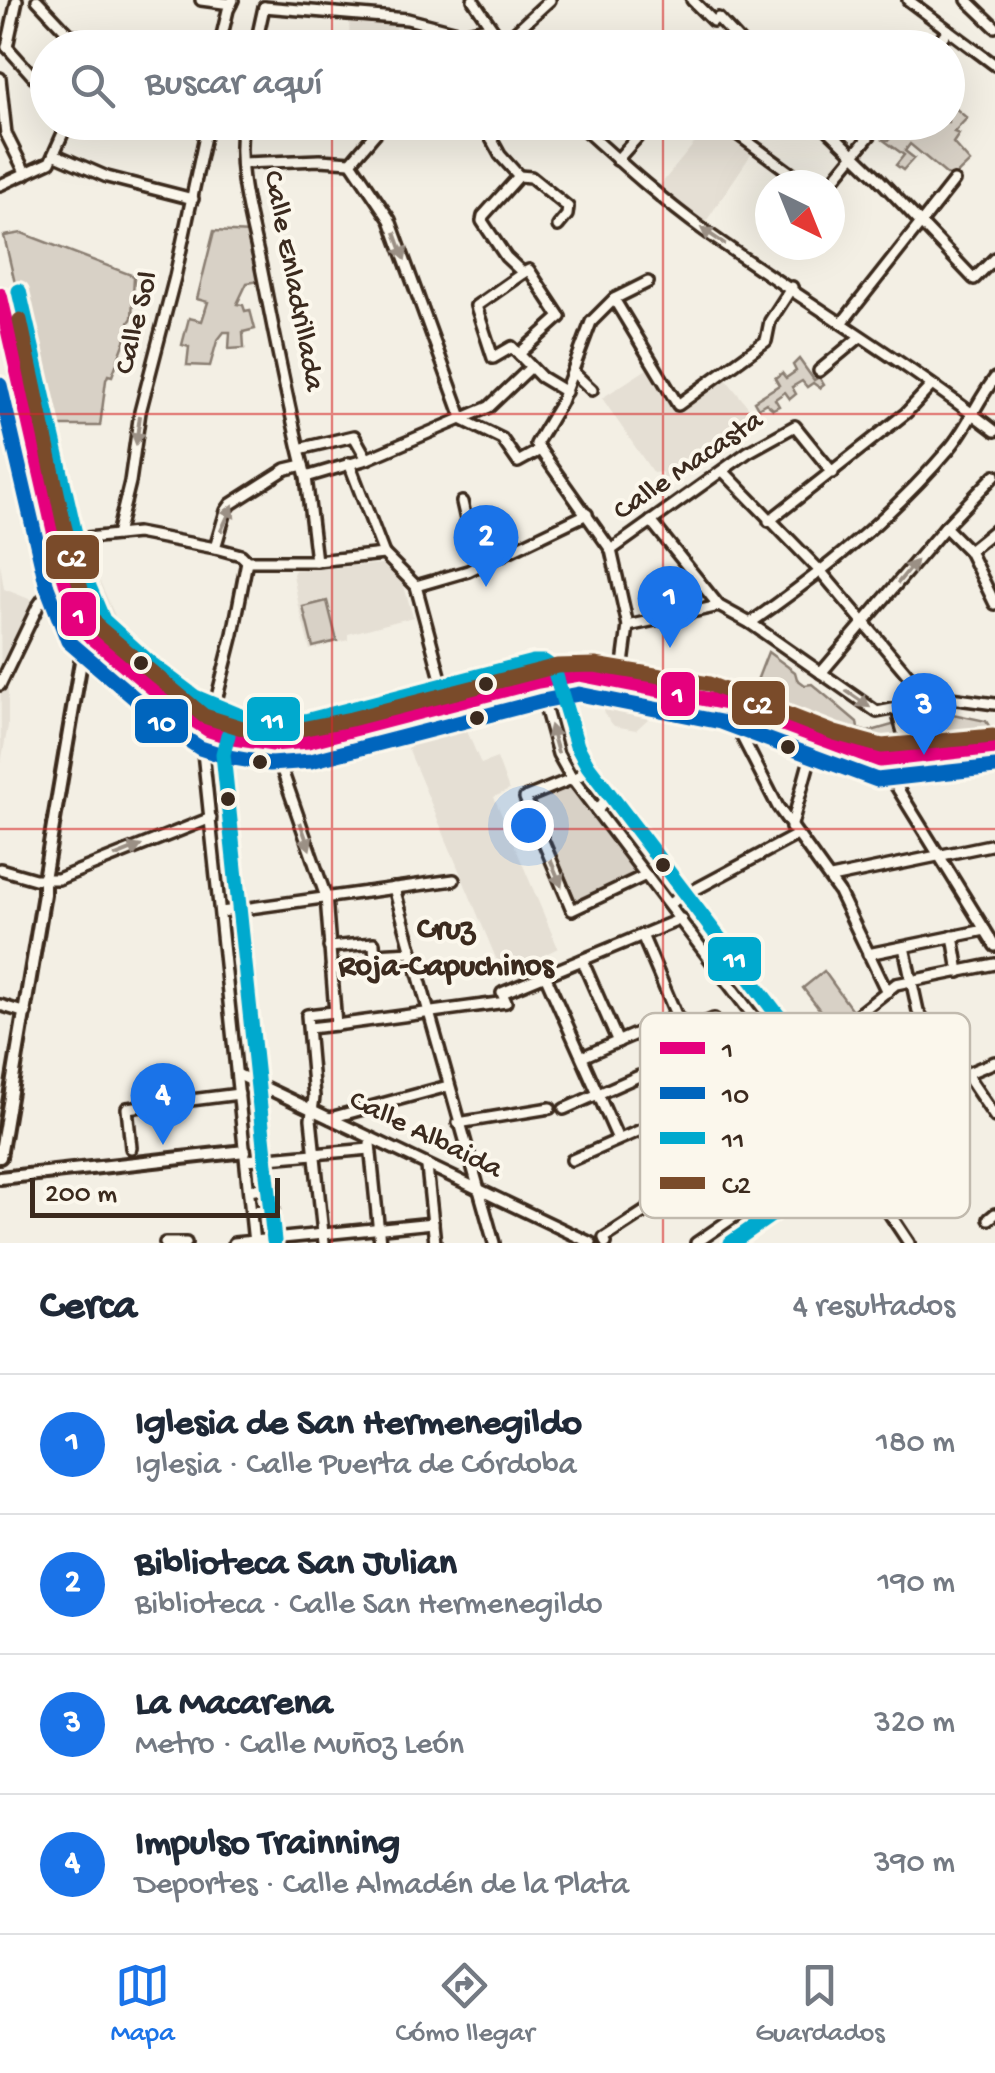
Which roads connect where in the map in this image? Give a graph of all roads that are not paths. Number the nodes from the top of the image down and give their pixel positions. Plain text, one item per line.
1 (16, 0) edge
2 (37, 0) edge
3 (201, 0) edge
4 (473, 0) edge
5 (550, 0) edge
6 (692, 0) edge
7 (908, 0) edge
8 (967, 0) edge
9 (232, 2) edge
10 (262, 4) edge
11 (488, 24) junction
12 (995, 28) edge
13 (65, 30) edge
14 (225, 30) edge
15 (258, 30) edge
16 (450, 30) edge
17 (471, 30) edge
18 (482, 30) edge
19 (492, 30) edge
20 (520, 30) edge
21 (725, 30) edge
22 (948, 30) edge
23 (965, 43) edge
24 (4, 47) edge
25 (995, 65) edge
26 (30, 74) edge
27 (0, 78) edge
28 (60, 140) edge
29 (204, 140) edge
30 (243, 140) edge
31 (370, 140) edge
32 (492, 140) edge
33 (595, 140) edge
34 (635, 140) edge
35 (745, 140) edge
36 (837, 140) edge
37 (867, 140) edge
38 (54, 154) junction
39 (853, 157) junction
40 (617, 160) junction
41 (351, 162) junction
42 (242, 163) junction
43 (786, 170) edge
44 (842, 170) edge
45 (26, 174) junction
46 (519, 176) junction
47 (954, 181) dead end
48 (0, 185) edge
49 (193, 199) junction
50 (921, 224) junction
51 (558, 226) dead end
52 (995, 258) edge
53 (523, 273) junction
54 (648, 282) dead end
55 (792, 288) junction
56 (0, 296) edge
57 (614, 299) junction
58 (842, 324) junction
59 (4, 328) edge
60 (860, 337) junction
61 (519, 354) junction
62 (531, 367) junction
63 (573, 372) junction
64 (819, 372) dead end
65 (994, 382) edge
66 (932, 385) junction
67 (592, 390) dead end
68 (566, 392) junction
69 (24, 399) junction
70 (0, 405) edge
71 (972, 413) junction
72 (464, 420) junction
73 (995, 431) edge
74 (539, 445) junction
75 (299, 448) junction
76 (367, 459) junction
77 (348, 463) junction
78 (303, 464) junction
79 (722, 471) junction
80 (833, 472) junction
81 (306, 477) junction
82 (993, 479) edge
83 (462, 502) dead end
84 (588, 514) junction
85 (651, 521) junction
86 (770, 521) junction
87 (945, 527) junction
88 (995, 530) edge
89 (117, 535) junction
90 (57, 541) junction
91 (215, 548) junction
92 (611, 550) junction
93 (969, 551) junction
94 (384, 554) junction
95 (492, 560) junction
96 (247, 561) junction
97 (316, 561) junction
98 (822, 573) junction
99 (66, 582) junction
100 (416, 586) junction
101 (995, 604) edge
102 (720, 606) junction
103 (865, 622) junction
104 (750, 623) junction
105 (628, 626) junction
106 (85, 638) junction
107 (821, 673) junction
108 (621, 680) junction
109 (538, 681) junction
110 (0, 686) edge
111 (928, 700) junction
112 (448, 704) junction
113 (995, 704) edge
114 (898, 715) junction
115 (209, 730) junction
116 (740, 735) dead end
117 (816, 737) junction
118 (273, 744) junction
119 (995, 748) edge
120 (910, 758) junction
121 (880, 760) junction
122 (571, 777) junction
123 (210, 818) junction
124 (794, 831) junction
125 (995, 844) edge
126 (937, 856) junction
127 (0, 869) edge
128 (646, 875) junction
129 (831, 878) junction
130 (44, 879) junction
131 (454, 880) dead end
132 (394, 888) junction
133 (326, 897) junction
134 (670, 903) junction
135 (221, 912) junction
136 (682, 919) junction
137 (984, 930) junction
138 (642, 935) junction
139 (953, 936) junction
140 (904, 946) junction
141 (995, 946) edge
142 (330, 947) junction
143 (412, 952) junction
144 (375, 954) junction
145 (868, 954) junction
146 (582, 960) junction
147 (995, 964) edge
148 (331, 968) junction
149 (959, 972) junction
150 (545, 975) junction
151 (912, 981) junction
152 (887, 992) junction
153 (0, 1005) edge
154 (26, 1012) junction
155 (334, 1012) junction
156 (675, 1013) edge
157 (752, 1013) edge
158 (859, 1013) edge
159 (919, 1013) edge
160 (428, 1014) junction
161 (336, 1025) junction
162 (309, 1028) junction
163 (640, 1032) edge
164 (618, 1042) junction
165 (582, 1057) junction
166 (995, 1062) edge
167 (970, 1072) edge
168 (237, 1074) junction
169 (640, 1076) dead end
170 (0, 1083) edge
171 (970, 1084) edge
172 (14, 1086) junction
173 (448, 1086) junction
174 (239, 1094) junction
175 (598, 1094) junction
176 (550, 1108) dead end
177 (564, 1109) dead end
178 (312, 1110) junction
179 (995, 1117) edge
180 (330, 1118) junction
181 (458, 1123) junction
182 (640, 1130) edge
183 (369, 1136) junction
184 (618, 1140) junction
185 (131, 1148) dead end
186 (370, 1148) junction
187 (314, 1154) junction
188 (245, 1156) junction
189 (0, 1157) edge
190 (572, 1160) dead end
191 (427, 1167) junction
192 (0, 1178) edge
193 (272, 1186) dead end
194 (248, 1190) junction
195 (477, 1190) junction
196 (274, 1209) dead end
197 (251, 1212) junction
198 (640, 1217) edge
199 (732, 1218) edge
200 (894, 1218) edge
201 (434, 1223) junction
202 (378, 1228) junction
203 (324, 1238) edge
204 (605, 1240) edge
205 (254, 1242) edge
206 (165, 1243) edge
207 (186, 1243) edge
208 (234, 1243) edge
209 (380, 1243) edge
210 (436, 1243) edge
211 (494, 1243) edge
212 (591, 1243) edge
213 (696, 1243) edge
214 (910, 1243) edge

1 - 24 street
2 - 13 street
3 - 9 street
4 - 11 street
5 - 20 street
6 - 21 street
7 - 22 street
8 - 12 street
9 - 14 street
10 - 15 street
10 - 16 street
11 - 17 street
11 - 18 street
11 - 19 street
23 - 25 street
24 - 26 street
27 - 45 street
28 - 38 street
29 - 49 street, Calle Sol
30 - 42 street, Calle Enladrillada
31 - 41 street
32 - 46 street
33 - 40 street
34 - 40 street
35 - 43 street
36 - 39 street
37 - 39 street
38 - 45 street
38 - 49 street
39 - 44 street
39 - 50 street
55 -> 40 street
41 - 42 street
41 -> 72 street
42 - 75 street, Calle Enladrillada
45 - 48 street
46 - 51 street
46 - 53 street
47 - 50 street
49 -> 89 street, Calle Sol
50 - 52 street
50 - 58 street
53 - 61 street
53 - 61 street
54 - 57 street
55 - 57 street
55 - 58 street
56 - 59 main road
57 - 63 street
58 - 60 street
59 - 69 main road
60 - 64 street
60 - 66 street
61 - 62 street
62 - 68 street
62 - 72 street
63 - 67 street
63 - 68 street
65 - 71 street
66 - 71 street
66 - 80 street
68 - 74 street
69 - 70 street
69 - 90 main road
71 - 73 street
71 - 98 street
72 - 74 street
72 - 76 street
74 - 84 street
75 - 76 street
75 - 78 street, Calle Enladrillada
76 - 77 street
77 - 81 street
77 - 94 street
78 - 81 street, Calle Enladrillada
91 -> 78 street
79 - 80 street, Calle Macasta
79 - 85 street, Calle Macasta
79 - 86 street
80 - 86 street
81 - 97 street
82 - 87 street
83 - 95 street
84 - 92 street
84 - 95 street
85 - 92 street, Calle Macasta
85 - 102 street
86 - 98 street
87 - 93 street
103 -> 87 street
88 - 93 street
89 - 90 street
89 - 91 street
90 - 99 main road
91 - 96 street
92 - 105 street
93 - 101 street
94 - 97 street
94 - 100 street
95 - 100 street
96 - 97 street
96 - 115 street
98 - 103 street
98 - 104 street
99 - 106 main road
99 - 110 street
100 - 112 street
102 - 104 street
102 - 105 street
103 - 107 street
103 - 111 street
104 - 107 street
105 - 108 street
106 - 115 main road
106 - 130 main road
107 -> 114 street
108 - 109 main road
108 - 117 main road
109 - 112 main road
122 -> 109 street
111 - 113 street
111 - 114 street
112 - 118 main road
114 - 120 street
115 - 118 main road
115 - 123 street
116 - 124 street
117 - 121 main road
117 - 124 street
118 -> 133 street
119 - 120 main road
120 - 121 main road
121 - 126 street
122 - 128 street
122 -> 128 street
130 -> 123 street
123 - 135 street
124 - 129 street
124 - 134 street
125 - 126 street
126 - 129 street
126 - 137 street
127 - 130 street
128 - 134 street
129 - 145 street
130 - 154 main road
131 - 132 street
132 - 133 street
132 - 143 street
133 - 135 street
133 - 142 street
134 - 136 street
135 - 168 street
136 - 138 street
136 - 157 street
137 - 139 street
137 - 141 street
138 - 146 street
138 - 156 street
139 - 140 street
139 - 149 street
140 - 145 street
140 - 151 street
142 - 144 street
142 - 148 street
143 - 144 street
143 - 160 street
144 - 148 street
145 - 152 street
146 - 150 street
146 - 164 street
147 - 149 street
148 - 155 street
149 - 151 street
150 - 160 street
150 - 165 street
151 - 152 street
151 - 159 street
152 - 158 street
153 - 154 street
154 - 172 main road
155 - 161 street
155 - 162 street
160 - 161 street
160 - 173 street
161 - 162 street
162 - 178 street
163 - 164 street
164 - 165 street
165 - 175 street
166 - 167 street
168 - 174 street
168 - 178 street, Calle Albaida
169 - 175 street
170 - 172 street
171 - 179 street
172 - 189 main road
173 - 180 street
173 - 181 street
174 - 185 street
174 - 188 street
175 - 177 street
175 - 184 street
176 - 181 street
178 - 180 street, Calle Albaida
178 - 187 street
180 - 183 street, Calle Albaida
181 - 195 street
182 - 184 street
183 - 186 street
183 - 191 street, Calle Albaida
184 - 190 street
186 - 187 street
186 - 202 street
187 - 188 street
187 - 203 street
188 - 192 main road
188 - 194 street
191 - 195 street, Calle Albaida
191 - 201 street
193 - 194 street
194 - 197 street
195 - 211 street
195 - 212 street, Calle Albaida
196 - 197 street
197 - 205 street
198 - 204 street
199 - 213 street
200 - 214 street
201 - 202 street
201 - 210 street
202 - 203 street
202 - 209 street
203 - 205 street
205 - 208 street
206 - 207 street

